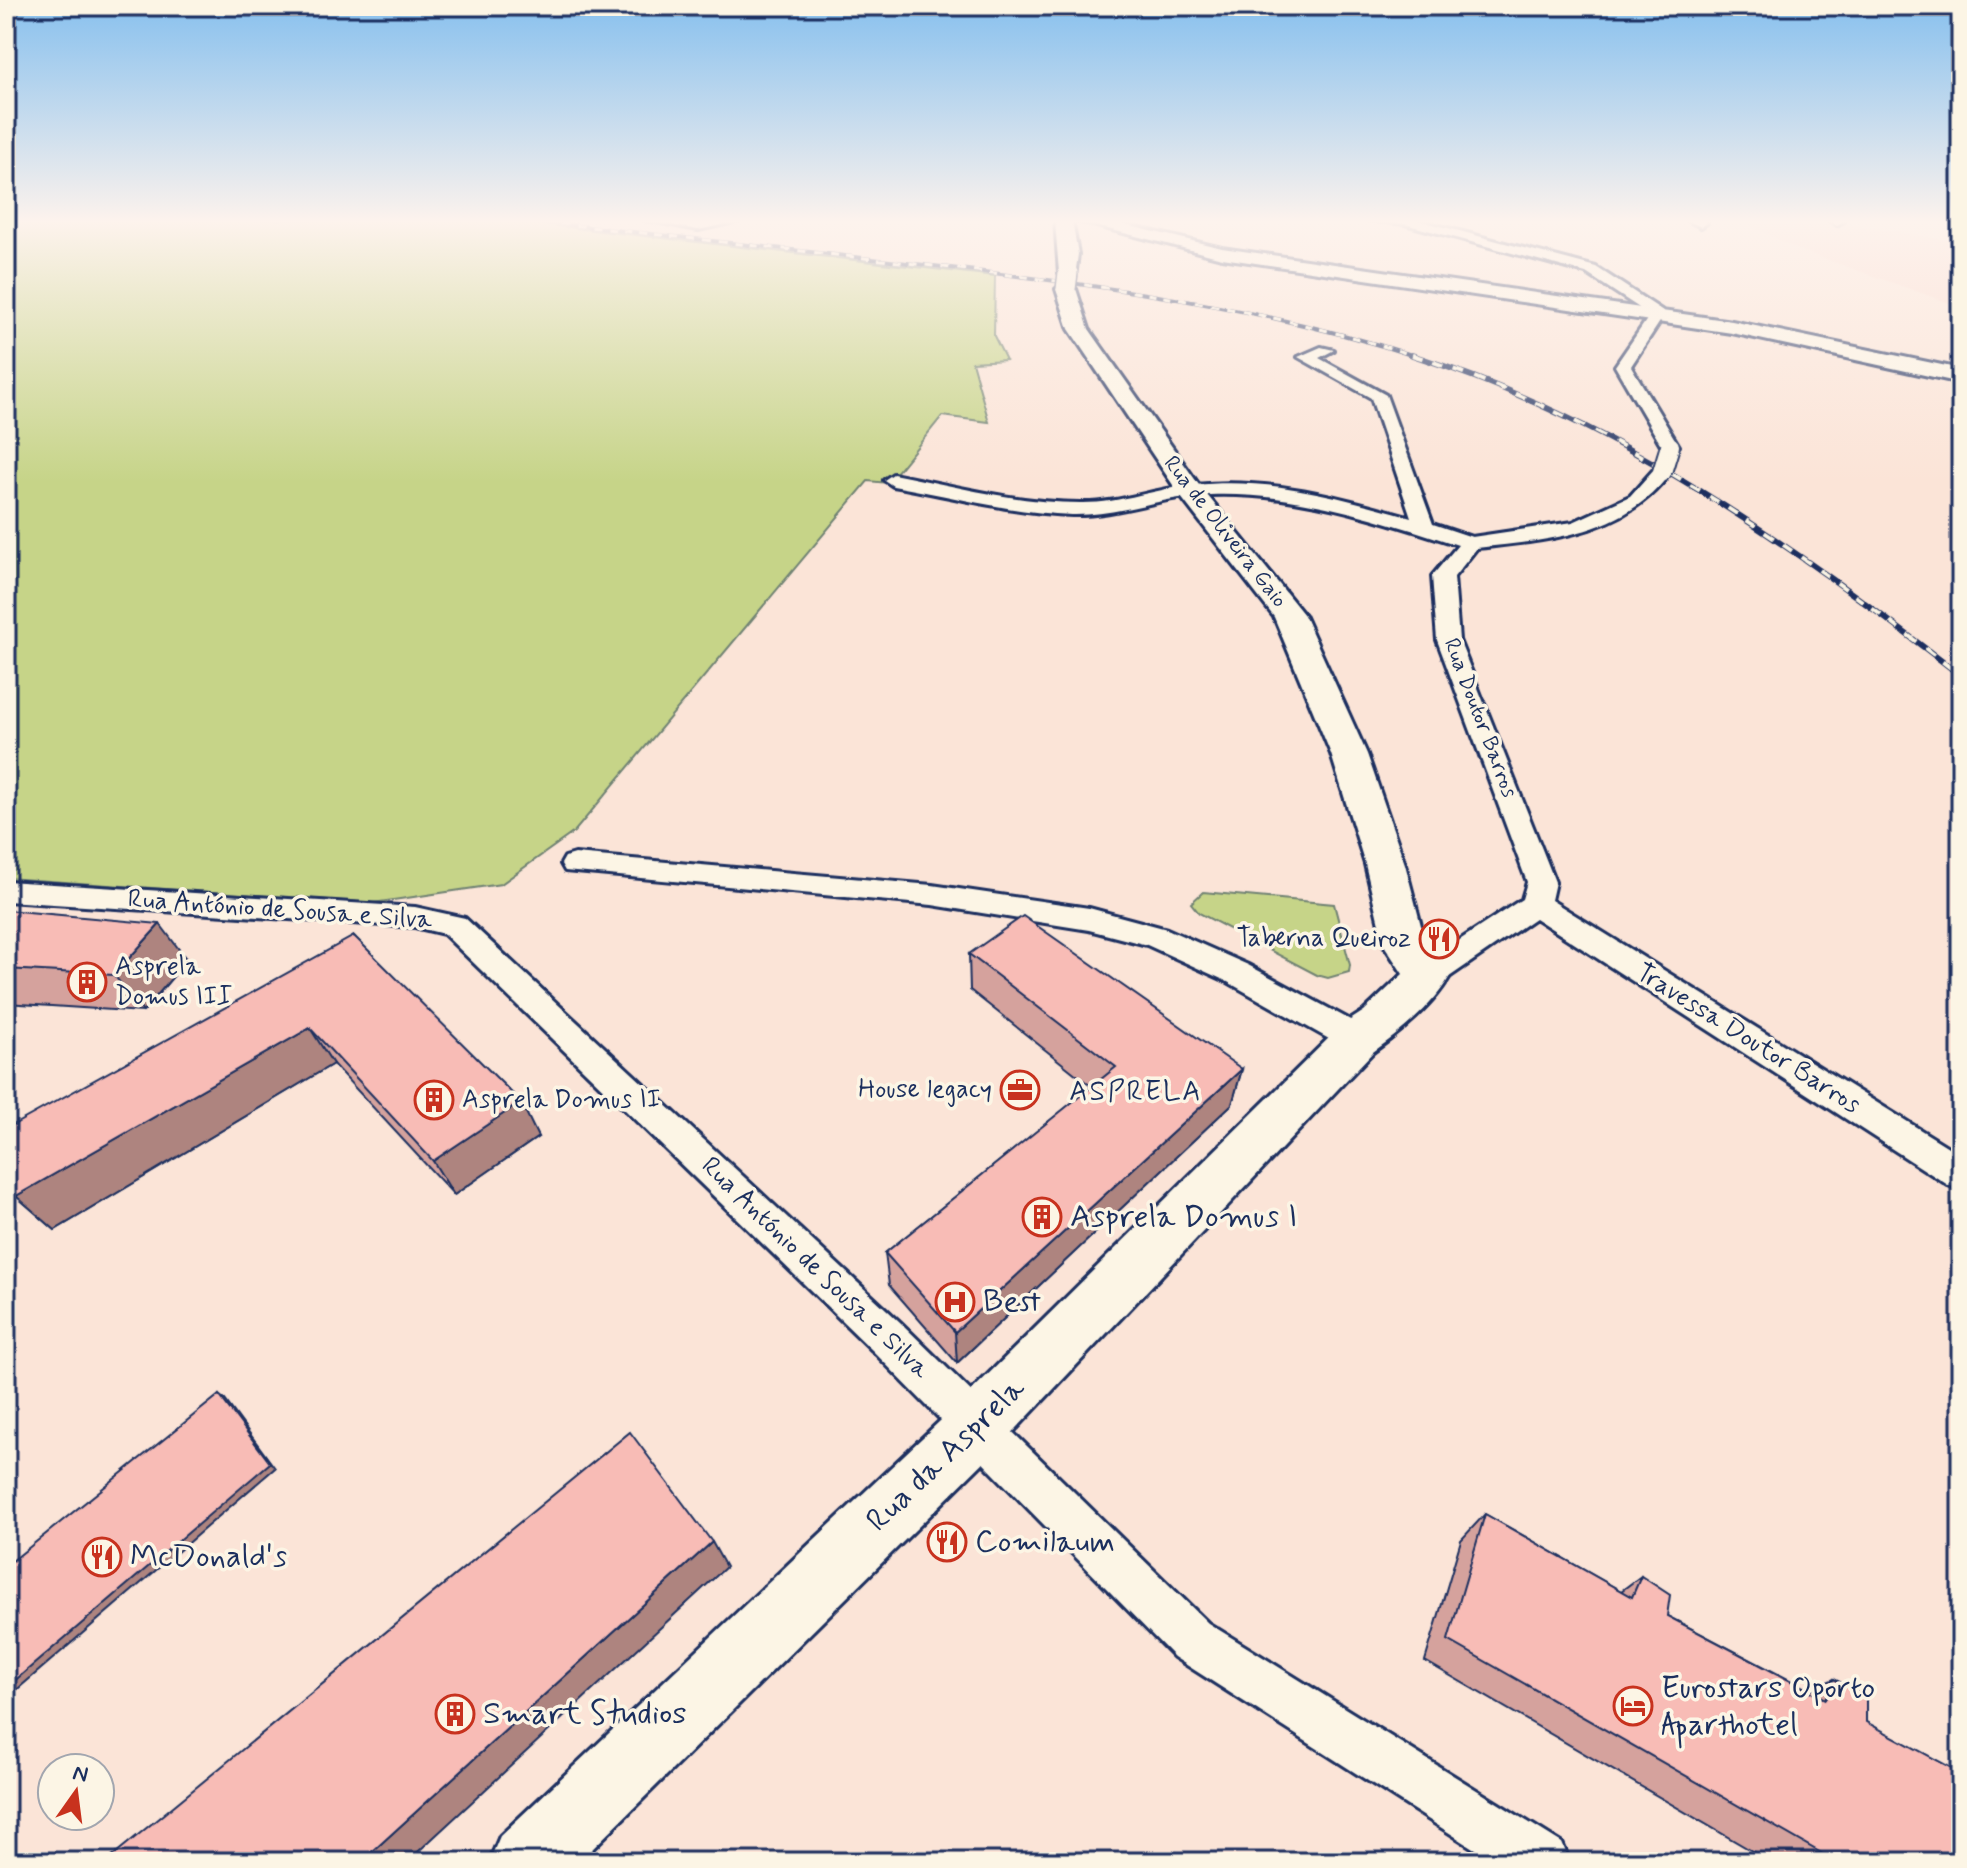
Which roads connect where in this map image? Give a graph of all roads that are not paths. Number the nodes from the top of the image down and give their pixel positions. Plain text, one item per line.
1 (1074, 307) edge
2 (1609, 307) edge
3 (1648, 307) edge
4 (1658, 314) junction
5 (1326, 350) dead end
6 (1961, 376) edge
7 (893, 480) dead end
8 (1190, 491) junction
9 (1424, 527) junction
10 (1471, 543) junction
11 (575, 864) dead end
12 (6, 891) edge
13 (1535, 904) junction
14 (1428, 976) junction
15 (1357, 1039) junction
16 (1961, 1174) edge
17 (978, 1426) junction
18 (526, 1862) edge
19 (1543, 1862) edge

1 - 8 street, Rua de Oliveira Gaio
2 - 4 street
3 - 4 street
4 - 6 street
4 - 10 street, bridge
5 - 9 street
7 - 8 street
8 - 9 street
8 - 14 street, Rua de Oliveira Gaio
9 - 10 street
10 - 13 street, Rua Doutor Barros
11 - 15 street
12 - 17 street, Rua António de Sousa e Silva
13 - 14 street
13 - 16 street, Travessa Doutor Barros
14 - 15 street
15 - 17 street, Rua da Asprela
17 - 18 street, Rua da Asprela
17 - 19 street, Rua António de Sousa e Silva

